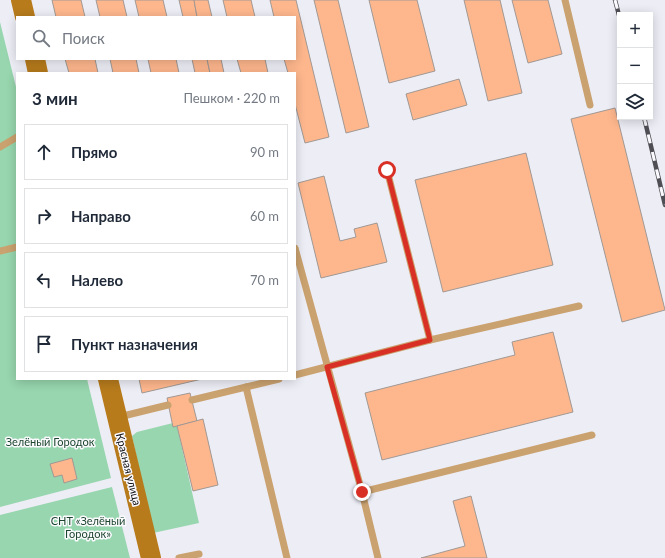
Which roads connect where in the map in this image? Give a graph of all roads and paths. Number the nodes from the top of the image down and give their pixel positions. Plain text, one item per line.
1 (21, 0) edge
2 (565, 0) edge
3 (25, 16) edge
4 (35, 60) edge
5 (38, 72) edge
6 (590, 105) dead end
7 (16, 138) edge
8 (0, 147) edge
9 (387, 170) dead end
10 (16, 247) edge
11 (0, 251) edge
12 (296, 252) edge
13 (579, 306) dead end
14 (430, 340) junction
15 (327, 367) junction
16 (296, 375) edge
17 (108, 380) edge
18 (275, 380) edge
19 (246, 387) junction
20 (192, 400) dead end
21 (168, 405) dead end
22 (117, 418) junction
23 (592, 435) dead end
24 (362, 492) junction
25 (199, 554) dead end
26 (151, 558) edge
27 (181, 558) edge
28 (287, 558) edge
29 (378, 558) edge

1 - 3 main road
2 - 6 lane
4 - 5 main road
7 - 8 lane
9 - 14 lane
10 - 11 lane
12 - 15 lane
13 - 14 lane
14 - 15 lane
15 - 16 lane
15 - 24 lane
17 - 22 main road, Красная улица
18 - 19 lane
19 - 20 lane
19 - 28 lane
21 - 22 lane
22 - 26 main road, Красная улица
23 - 24 lane
24 - 29 lane
25 - 27 lane

